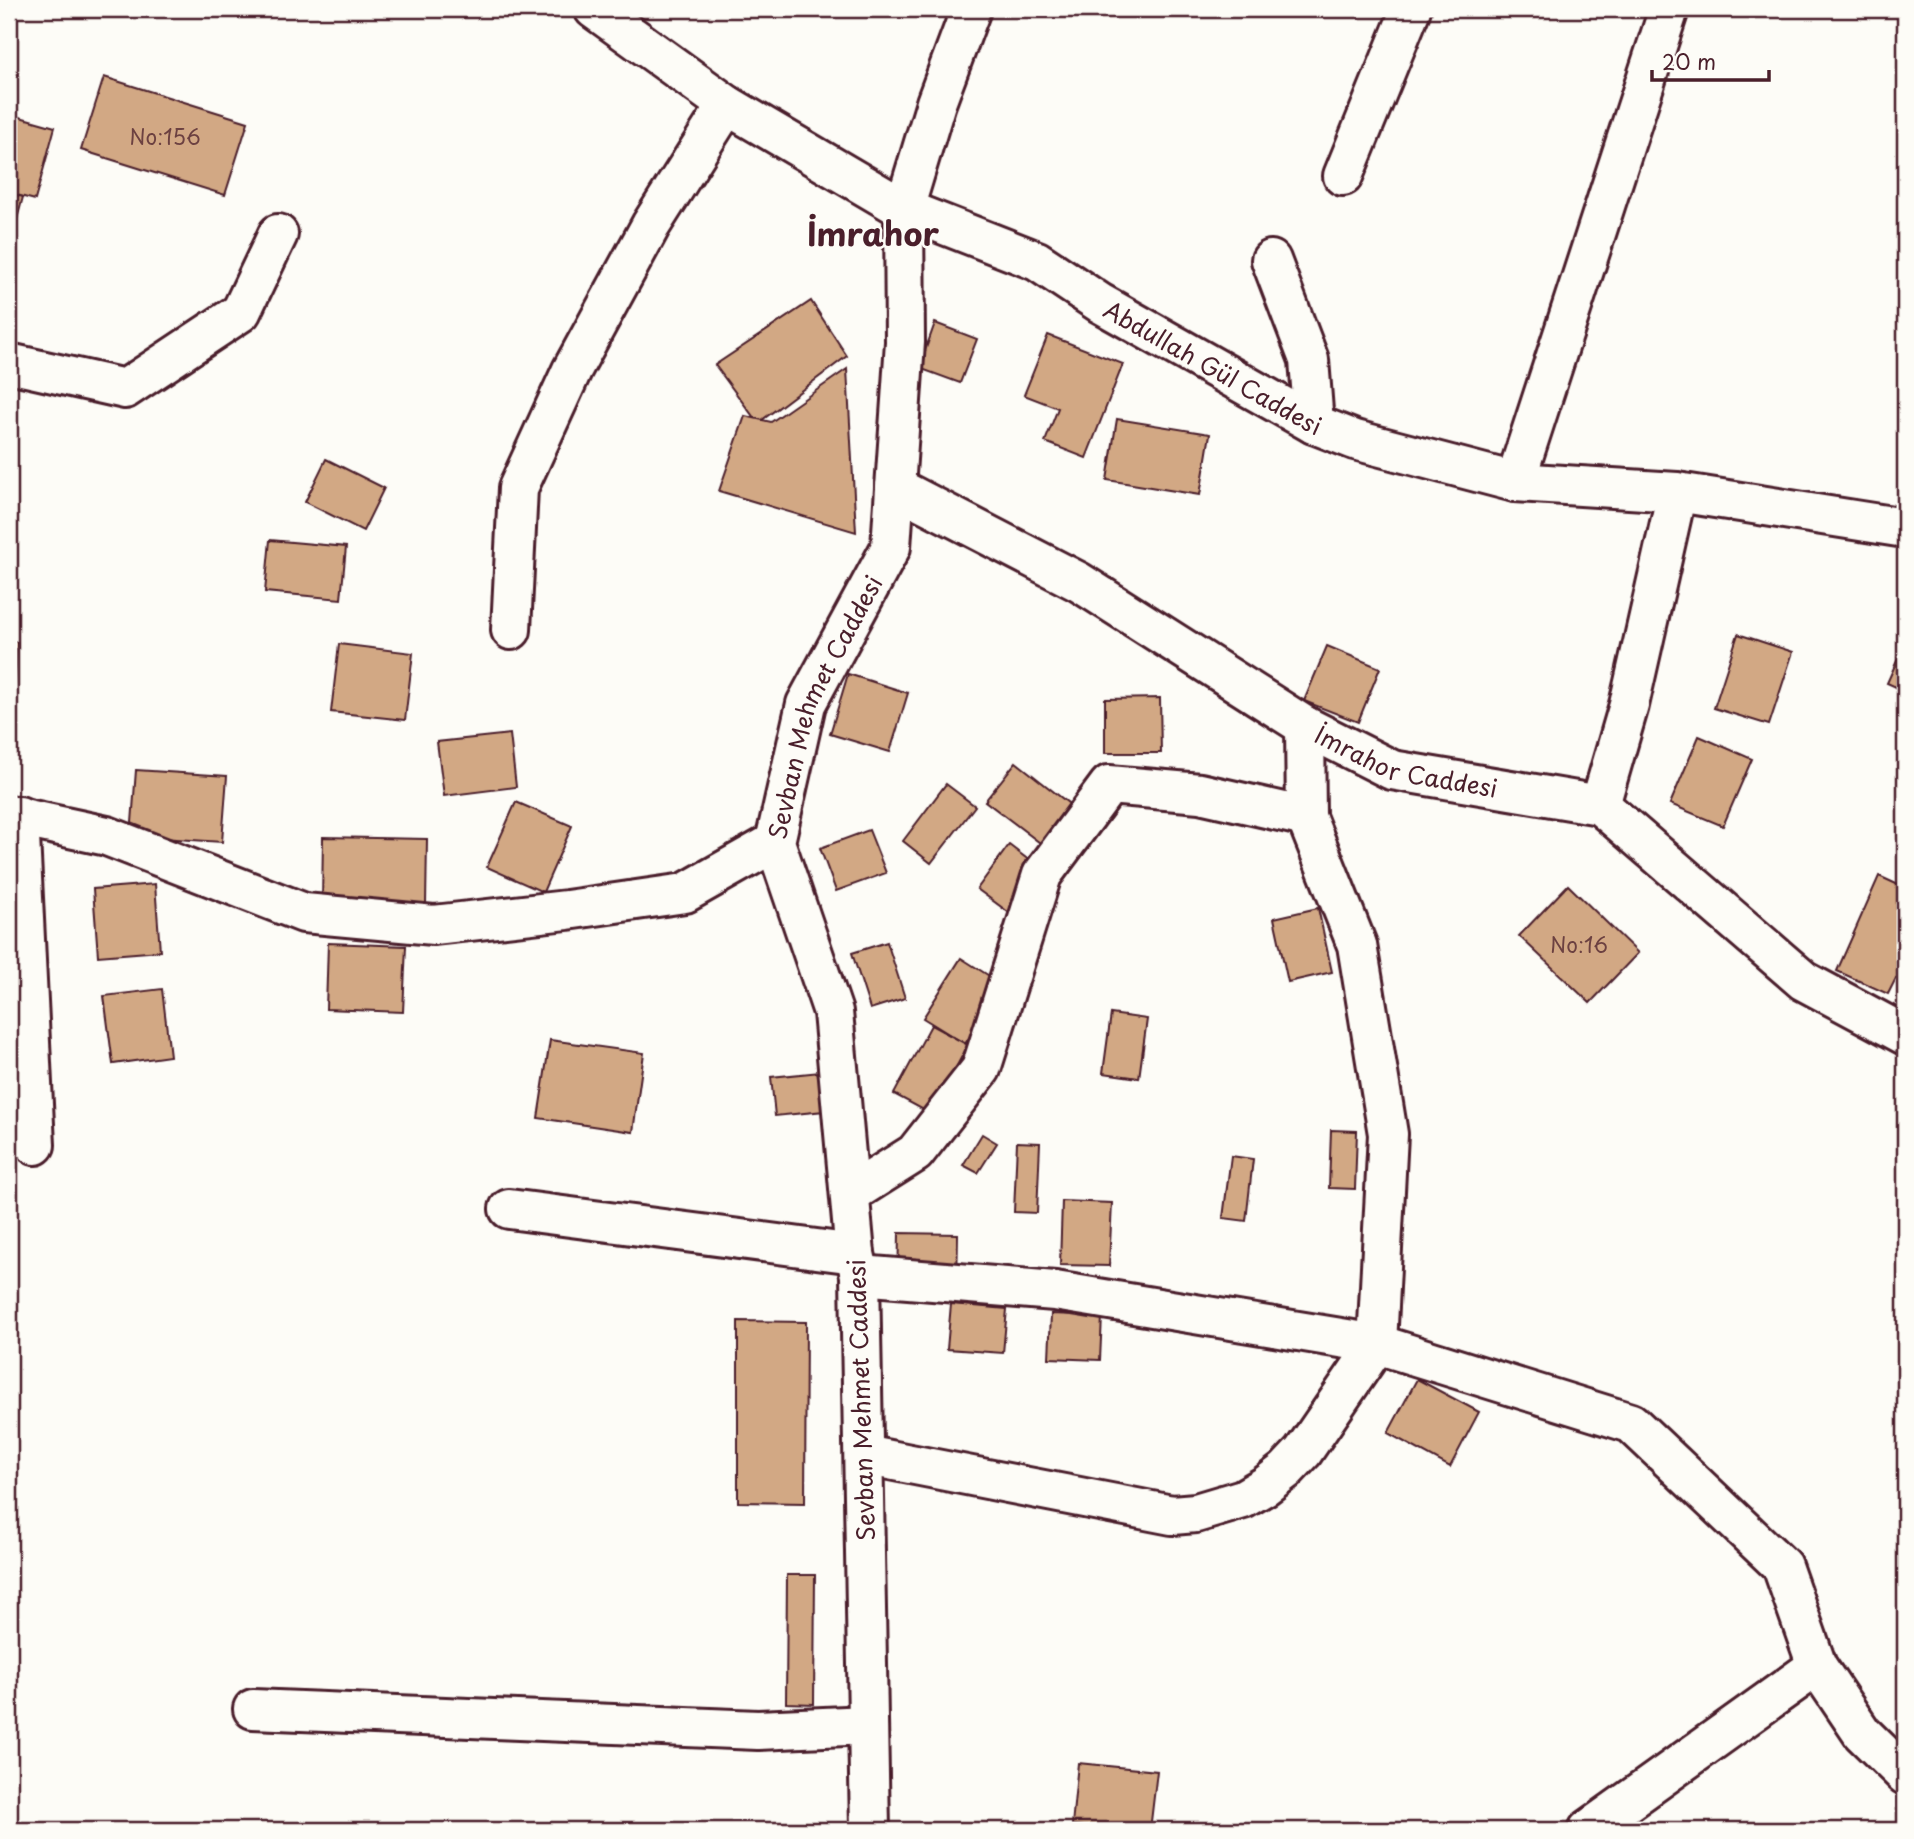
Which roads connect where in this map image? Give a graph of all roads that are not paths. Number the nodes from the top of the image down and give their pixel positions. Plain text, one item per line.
1 (594, 9) edge
2 (971, 9) edge
3 (1411, 9) edge
4 (1669, 9) edge
5 (727, 105) junction
6 (1343, 176) dead end
7 (904, 209) junction
8 (278, 234) dead end
9 (1271, 260) dead end
10 (9, 363) edge
11 (1314, 424) junction
12 (1515, 482) junction
13 (895, 487) junction
14 (1677, 492) junction
15 (1905, 528) edge
16 (511, 630) dead end
17 (1305, 726) junction
18 (1600, 805) junction
19 (14, 816) edge
20 (1306, 817) junction
21 (775, 842) junction
22 (1905, 1034) edge
23 (35, 1145) dead end
24 (850, 1194) junction
25 (509, 1209) dead end
26 (858, 1265) junction
27 (1377, 1344) junction
28 (863, 1455) junction
29 (1817, 1666) junction
30 (253, 1709) dead end
31 (869, 1725) junction
32 (1905, 1775) edge
33 (1605, 1826) edge
34 (870, 1830) edge

1 - 5 street, Abdullah Gül Caddesi
2 - 7 street, Sevban Mehmet Caddesi
3 - 6 street
4 - 12 street
5 - 7 street, Abdullah Gül Caddesi
5 - 16 street
7 - 11 street, Abdullah Gül Caddesi
7 - 13 street, Sevban Mehmet Caddesi
8 - 10 street
9 - 11 street
11 - 12 street, Abdullah Gül Caddesi
12 - 14 street, Abdullah Gül Caddesi
13 - 17 street, İmrahor Caddesi
13 - 21 street, Sevban Mehmet Caddesi
14 - 15 street, Abdullah Gül Caddesi
14 - 18 street
17 - 18 street, İmrahor Caddesi
17 - 20 street
18 - 22 street
19 - 21 street
19 - 23 street
20 - 24 street
20 - 27 street
21 - 24 street, Sevban Mehmet Caddesi
24 - 26 street, Sevban Mehmet Caddesi
25 - 26 street
26 - 27 street
26 - 28 street, Sevban Mehmet Caddesi
27 - 28 street
27 - 29 street
28 - 31 street, Sevban Mehmet Caddesi
29 - 32 street
29 - 33 street
30 - 31 street
31 - 34 street, Sevban Mehmet Caddesi

